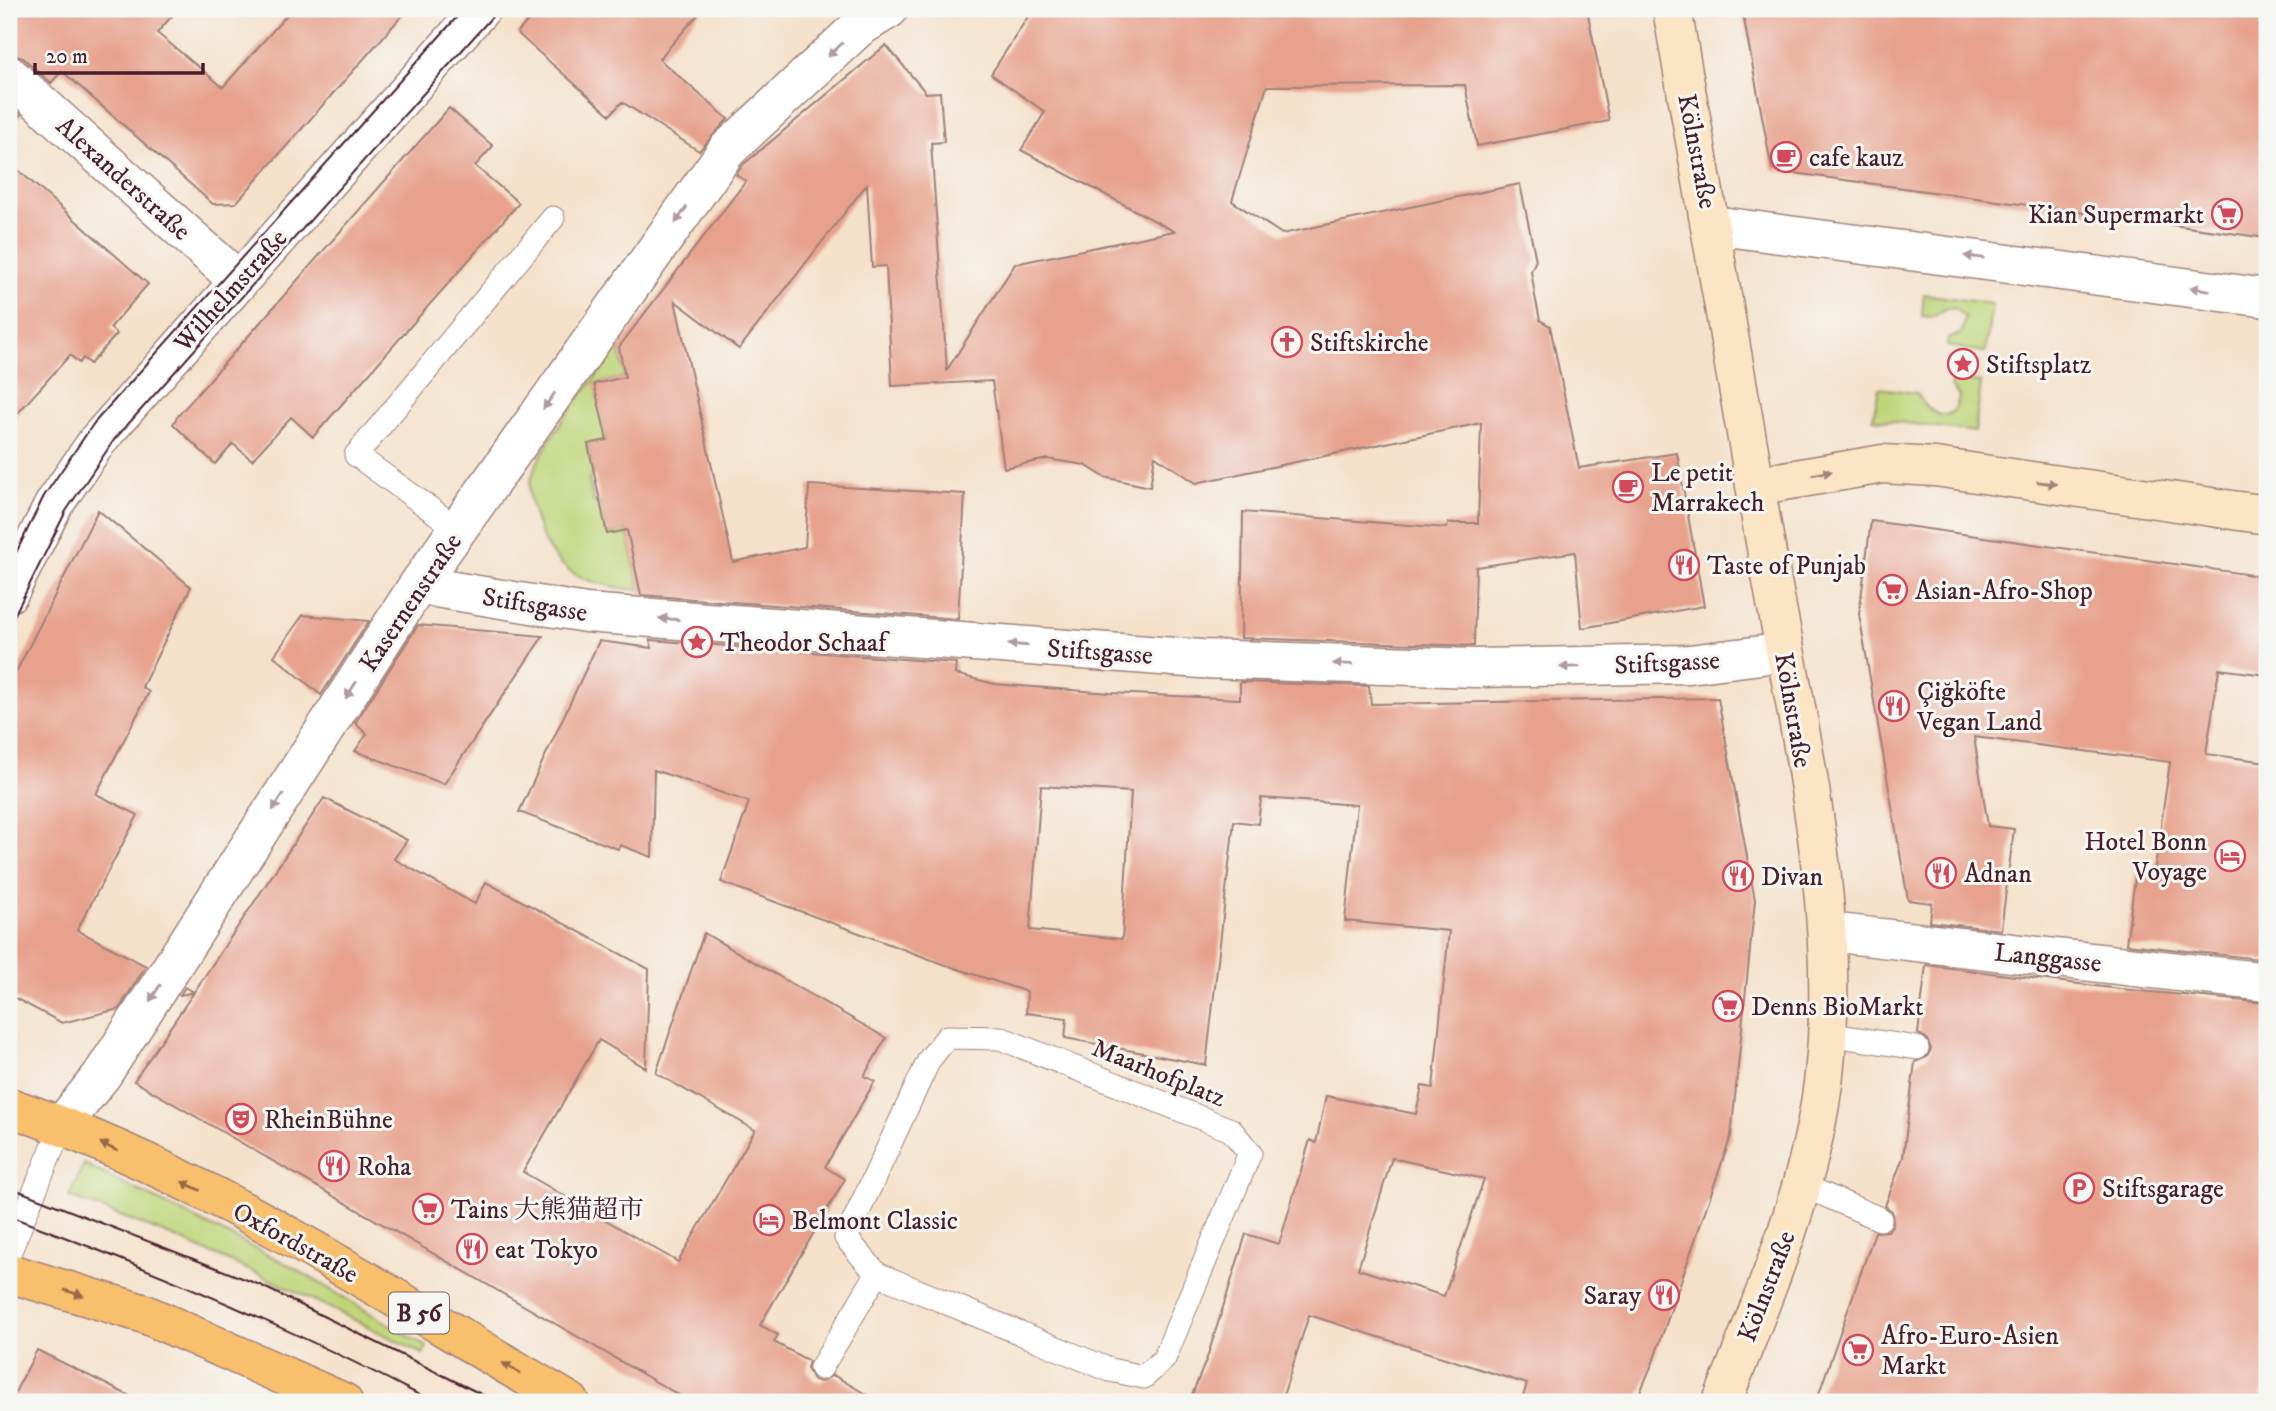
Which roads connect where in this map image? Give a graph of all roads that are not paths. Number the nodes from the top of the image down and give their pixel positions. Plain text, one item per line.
1 (481, 9) edge
2 (889, 9) edge
3 (1672, 9) edge
4 (9, 75) edge
5 (553, 218) dead end
6 (1712, 225) junction
7 (239, 281) junction
8 (2267, 298) edge
9 (1755, 486) junction
10 (2267, 515) edge
11 (458, 529) junction
12 (418, 585) junction
13 (9, 593) edge
14 (1785, 652) junction
15 (1829, 932) junction
16 (2267, 982) edge
17 (1827, 1034) junction
18 (1917, 1048) dead end
19 (9, 1107) edge
20 (62, 1125) junction
21 (1804, 1186) junction
22 (1880, 1219) dead end
23 (9, 1253) edge
24 (9, 1273) edge
25 (877, 1274) junction
26 (821, 1368) dead end
27 (343, 1402) edge
28 (570, 1402) edge
29 (1722, 1402) edge

1 - 7 street, Wilhelmstraße
2 -> 11 street, Kasernenstraße
3 - 6 street, Kölnstraße
4 - 7 street, Alexanderstraße
5 - 11 lane
8 -> 6 street
6 - 9 street, Kölnstraße
7 - 13 street, Wilhelmstraße
9 -> 10 street
9 - 14 street, Kölnstraße
11 - 12 street, Kasernenstraße
14 -> 12 street, Stiftsgasse
12 -> 20 street, Kasernenstraße
14 - 15 street, Kölnstraße
15 - 16 street, Langgasse
15 - 17 street, Kölnstraße
17 - 18 lane
17 - 21 street, Kölnstraße
19 - 20 main road, Oxfordstraße / B 56
20 - 23 lane, Kasernenstraße
28 -> 20 main road, Oxfordstraße / B 56
21 - 22 lane
21 - 29 street, Kölnstraße
24 -> 27 main road
25 - 25 lane, Maarhofplatz
25 - 26 lane

